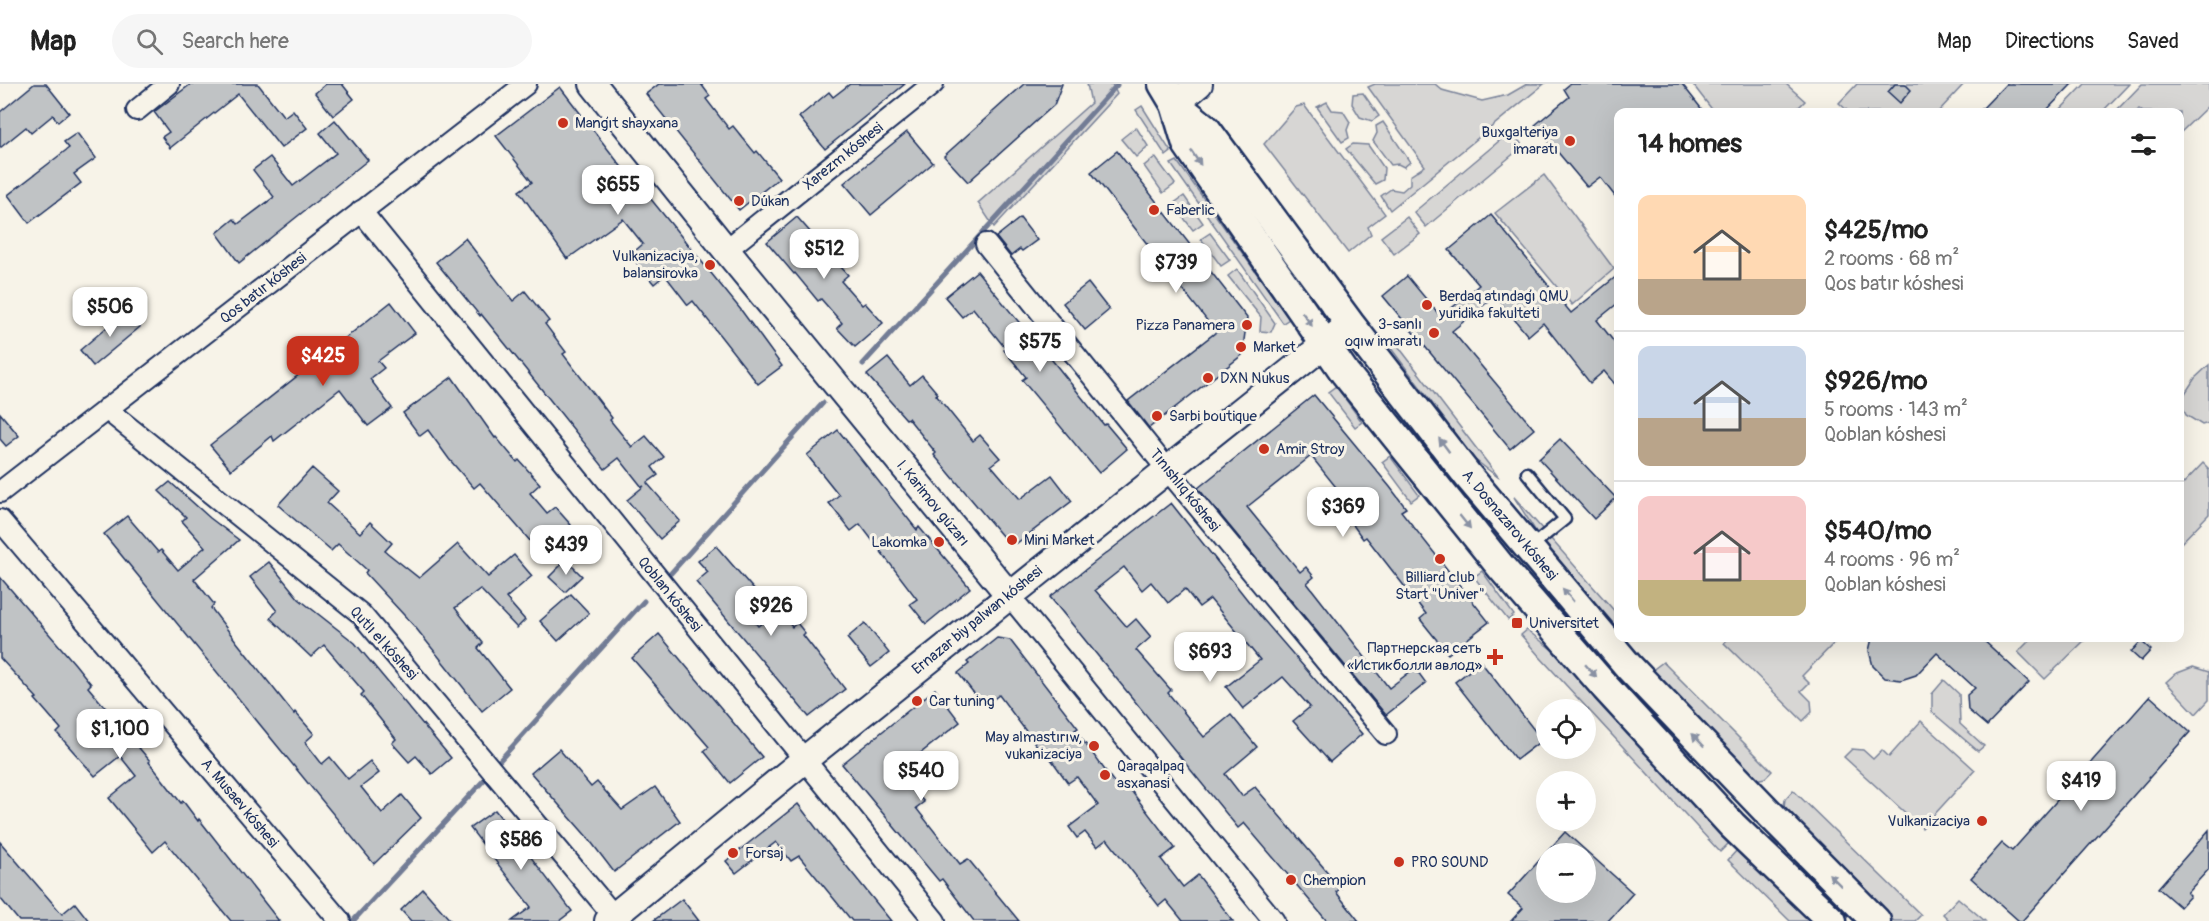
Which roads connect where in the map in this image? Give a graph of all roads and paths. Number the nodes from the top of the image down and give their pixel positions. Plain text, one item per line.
1 (169, 84) edge
2 (526, 84) edge
3 (933, 84) edge
4 (1199, 84) edge
5 (601, 86) edge
6 (1169, 94) edge
7 (137, 110) dead end
8 (361, 211) junction
9 (986, 244) dead end
10 (726, 250) junction
11 (1350, 324) junction
12 (1324, 345) junction
13 (106, 410) junction
14 (1167, 469) junction
15 (1527, 473) dead end
16 (0, 492) edge
17 (0, 520) edge
18 (1529, 548) junction
19 (1009, 596) junction
20 (1386, 734) dead end
21 (804, 760) junction
22 (614, 919) edge
23 (340, 921) edge
24 (935, 921) edge
25 (1274, 921) edge
26 (1832, 921) edge
27 (1876, 921) edge

1 - 7 street
2 - 8 street, Qos batır kóshesi
3 - 10 street, Xarezm kóshesi
4 - 6 street
5 - 10 street, I. Karimov gúzarı
6 - 11 main road, A. Dosnazarov kóshesi
6 -> 12 main road
8 - 13 street, Qos batır kóshesi
8 - 21 street, Qoblan kóshesi
9 - 14 street, Tınıshlıq kóshesi
10 - 19 street, I. Karimov gúzarı
11 - 12 street, Ernazar biy palwan kóshesi
18 -> 11 main road, A. Dosnazarov kóshesi
12 - 14 street, Ernazar biy palwan kóshesi
12 -> 26 main road
13 - 16 street, Qos batır kóshesi
13 - 22 street, Qutlı el kóshesi
14 - 19 street, Ernazar biy palwan kóshesi
14 - 20 street, Tınıshlıq kóshesi
15 - 18 lane
17 - 23 street, A. Musaev kóshesi
27 -> 18 main road, A. Dosnazarov kóshesi
19 - 21 street, Ernazar biy palwan kóshesi
19 - 25 street, I. Karimov gúzarı
21 - 22 street, Ernazar biy palwan kóshesi
21 - 24 street, Qoblan kóshesi

